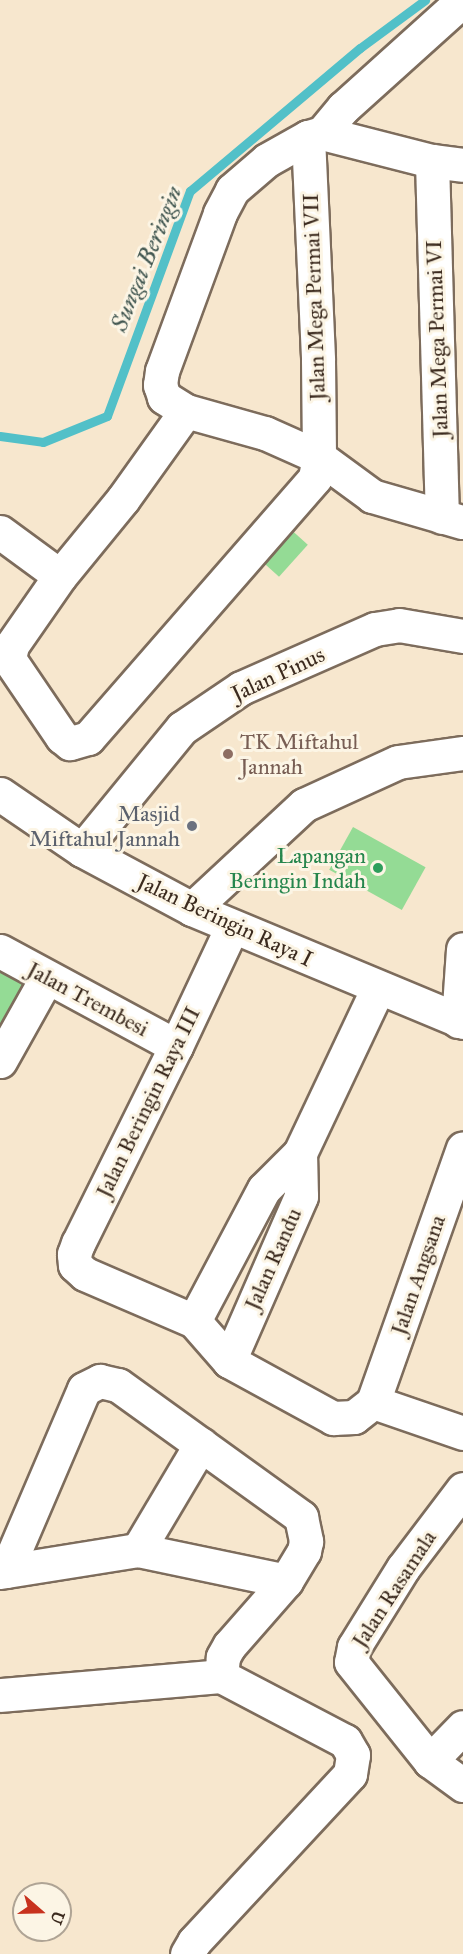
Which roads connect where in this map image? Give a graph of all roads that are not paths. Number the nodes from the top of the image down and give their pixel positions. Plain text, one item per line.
1 (463, 0) edge
2 (315, 135) junction
3 (454, 162) edge
4 (186, 411) junction
5 (319, 457) junction
6 (453, 520) edge
7 (0, 532) edge
8 (60, 576) junction
9 (463, 636) edge
10 (463, 753) edge
11 (0, 794) edge
12 (82, 850) junction
13 (192, 909) junction
14 (232, 927) junction
15 (463, 949) edge
16 (0, 951) edge
17 (46, 977) junction
18 (378, 988) junction
19 (461, 1021) edge
20 (176, 1046) junction
21 (0, 1061) edge
22 (463, 1148) edge
23 (300, 1153) junction
24 (194, 1321) junction
25 (229, 1361) junction
26 (373, 1402) junction
27 (463, 1433) edge
28 (201, 1444) junction
29 (463, 1489) edge
30 (138, 1550) junction
31 (3, 1572) edge
32 (286, 1581) junction
33 (221, 1676) junction
34 (0, 1695) edge
35 (463, 1727) edge
36 (430, 1761) junction
37 (463, 1785) edge
38 (187, 1954) edge

1 - 2 street
2 - 3 street
2 - 4 street
2 - 5 street, Jalan Mega Permai VII
3 - 6 street, Jalan Mega Permai VI
4 - 5 street
4 - 8 street
5 - 6 street
5 - 8 street
7 - 8 street
9 - 12 street, Jalan Pinus
10 - 13 street
11 - 12 street, Jalan Beringin Raya I
12 - 13 street, Jalan Beringin Raya I
13 - 14 street, Jalan Beringin Raya I
14 - 18 street, Jalan Beringin Raya I
14 - 20 street, Jalan Beringin Raya III
15 - 19 street
16 - 17 street, Jalan Trembesi
17 - 20 street, Jalan Trembesi
17 - 21 street
18 - 19 street, Jalan Beringin Raya I
18 - 23 street, Jalan Randu
20 - 24 street, Jalan Beringin Raya III
22 - 26 street, Jalan Angsana
23 - 24 street, Jalan Randu
23 - 25 street, Jalan Randu
24 - 25 street
25 - 26 street
26 - 27 street
28 - 30 street
28 - 31 street
28 - 32 street
29 - 36 street, Jalan Rasamala
30 - 31 street
30 - 32 street
32 - 33 street
33 - 34 street
33 - 38 street
35 - 36 street
36 - 37 street

